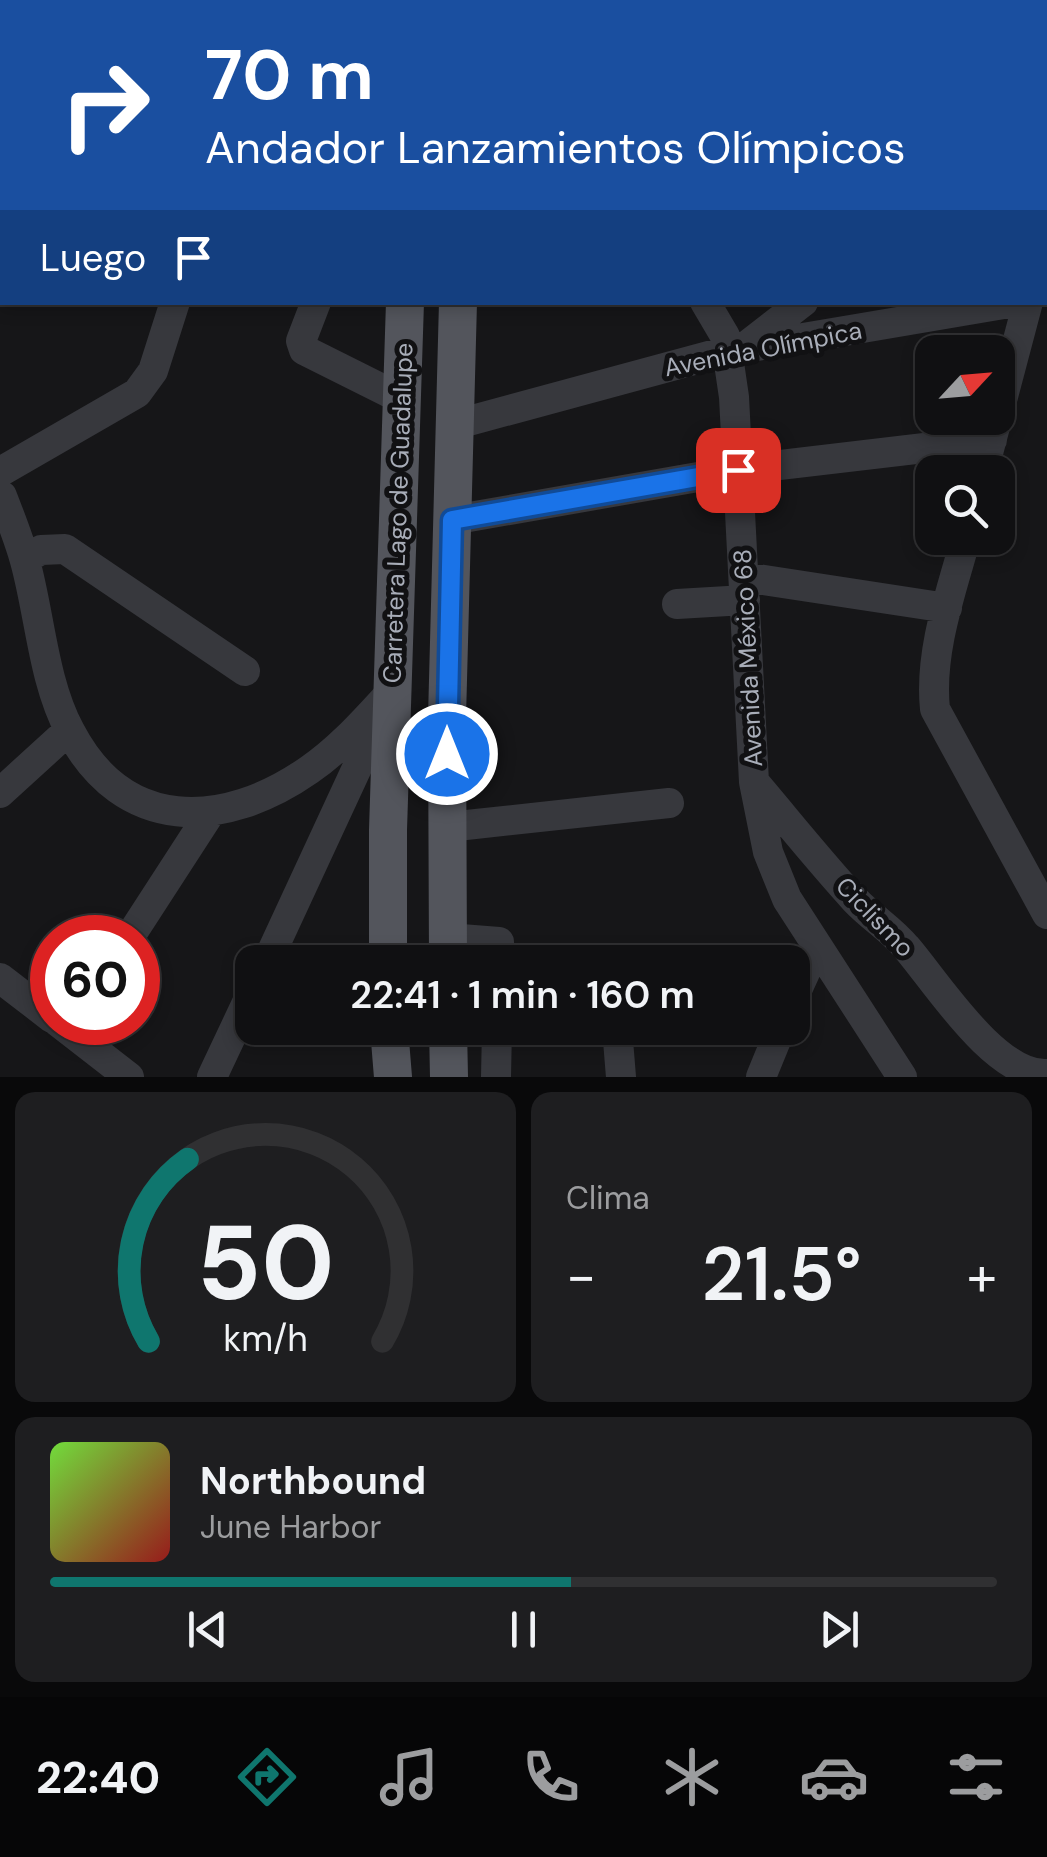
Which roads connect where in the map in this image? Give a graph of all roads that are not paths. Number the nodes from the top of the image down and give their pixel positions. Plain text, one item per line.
1 (174, 305) edge
2 (315, 305) edge
3 (405, 305) edge
4 (458, 305) edge
5 (707, 305) edge
6 (800, 305) edge
7 (998, 305) edge
8 (1027, 305) edge
9 (735, 349) junction
10 (402, 398) junction
11 (454, 425) junction
12 (992, 440) junction
13 (988, 455) edge
14 (738, 470) junction
15 (3, 472) edge
16 (452, 520) junction
17 (961, 555) edge
18 (25, 559) junction
19 (744, 588) junction
20 (677, 604) dead end
21 (947, 608) junction
22 (244, 671) dead end
23 (392, 691) junction
24 (69, 730) junction
25 (754, 782) junction
26 (0, 793) edge
27 (669, 803) dead end
28 (210, 814) junction
29 (333, 822) junction
30 (448, 827) junction
31 (388, 830) junction
32 (1047, 914) edge
33 (144, 915) edge
34 (275, 945) edge
35 (388, 945) edge
36 (448, 945) edge
37 (817, 946) junction
38 (810, 961) edge
39 (0, 978) edge
40 (30, 1001) edge
41 (235, 1028) edge
42 (87, 1045) edge
43 (391, 1045) edge
44 (449, 1045) edge
45 (497, 1045) edge
46 (618, 1045) edge
47 (773, 1045) edge
48 (779, 1045) edge
49 (1047, 1074) edge
50 (452, 1075) edge
51 (129, 1077) edge
52 (212, 1077) edge
53 (394, 1077) edge
54 (496, 1077) edge
55 (620, 1077) edge
56 (761, 1077) edge
57 (786, 1077) edge
58 (902, 1077) edge

1 - 15 street
2 - 10 street
3 - 10 main road, Carretera Lago de Guadalupe
4 - 11 main road
5 - 9 street, Avenida México 68
6 - 9 street
7 - 9 street, Avenida Olímpica
8 - 12 street
9 - 11 street, Avenida Olímpica
9 - 14 street, Avenida México 68
10 - 23 main road, Carretera Lago de Guadalupe
11 - 16 main road
12 - 13 street
12 - 14 street
14 - 16 street
14 - 19 street, Avenida México 68
15 - 18 street
16 - 30 main road
17 - 21 street
18 - 22 street
18 - 24 street
19 - 20 street
19 - 21 street
19 - 25 street, Avenida México 68
21 - 32 street
23 - 28 street
23 - 29 street
23 - 31 main road, Carretera Lago de Guadalupe
24 - 26 street
24 - 28 street
25 - 37 street, Avenida México 68
25 - 49 street, Ciclismo
27 - 30 street
28 - 33 street
29 - 31 street
29 - 34 street
30 - 36 main road
31 - 35 main road, Carretera Lago de Guadalupe
37 - 38 street
37 - 58 street, Avenida México 68
39 - 40 street
41 - 52 street
42 - 51 street
43 - 53 main road
44 - 50 main road
45 - 54 street
46 - 55 street
47 - 56 street
48 - 57 street

